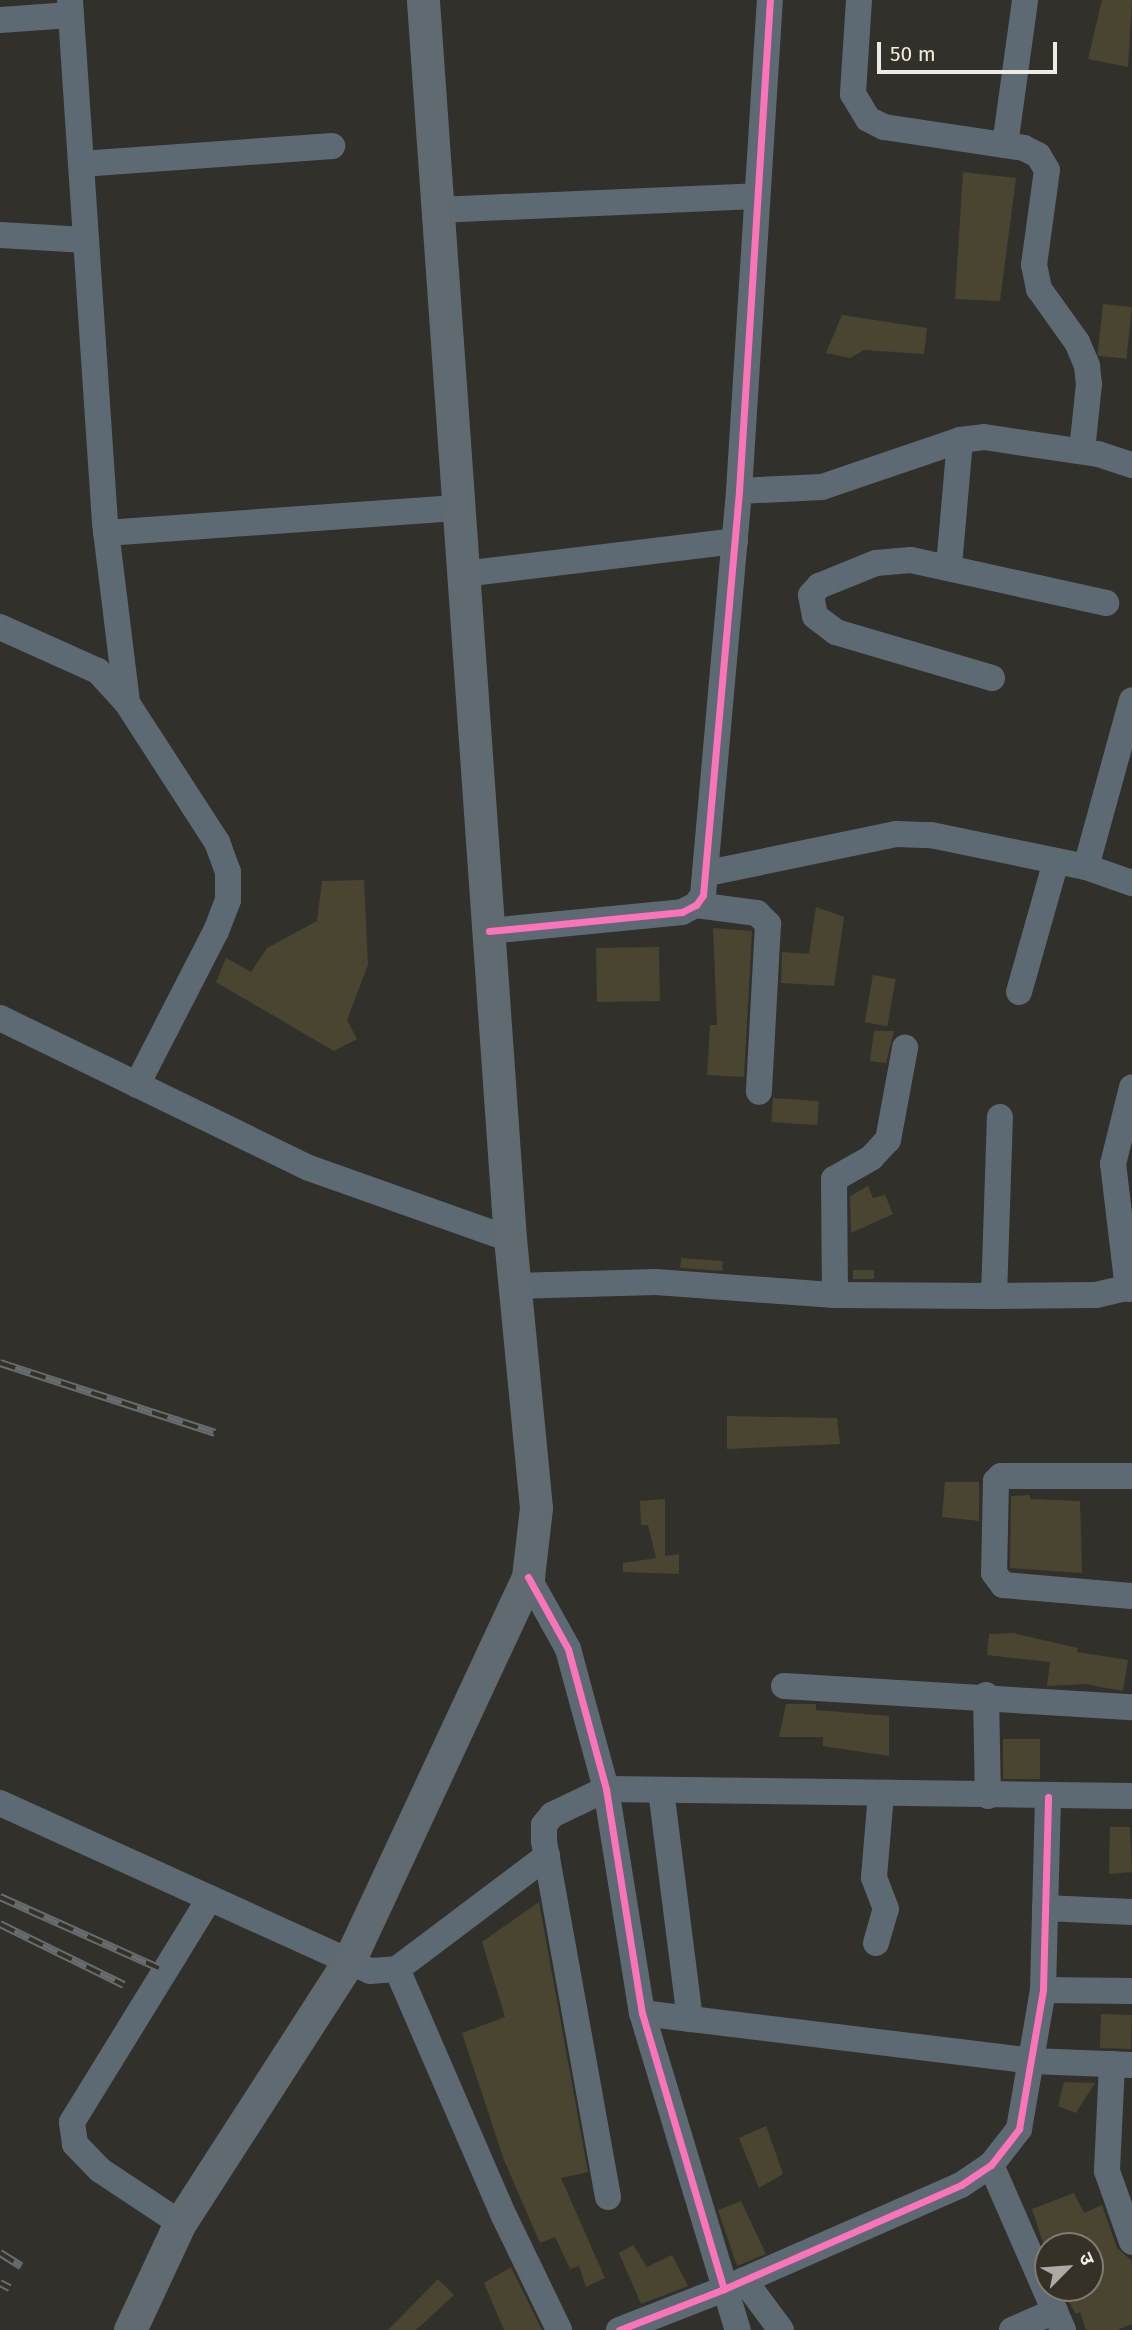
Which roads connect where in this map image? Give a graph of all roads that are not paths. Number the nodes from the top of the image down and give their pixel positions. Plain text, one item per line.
1 (423, 0) edge
2 (770, 0) edge
3 (859, 0) edge
4 (1025, 0) edge
5 (70, 7) edge
6 (0, 20) edge
7 (1005, 145) junction
8 (332, 146) dead end
9 (80, 164) junction
10 (757, 196) junction
11 (438, 210) junction
12 (0, 235) edge
13 (86, 240) junction
14 (960, 440) junction
15 (1082, 451) junction
16 (1132, 465) edge
17 (739, 491) junction
18 (459, 508) junction
19 (106, 533) junction
20 (735, 541) junction
21 (949, 566) junction
22 (463, 574) junction
23 (1106, 603) dead end
24 (0, 627) edge
25 (992, 678) dead end
26 (1132, 700) edge
27 (127, 703) junction
28 (1056, 860) junction
29 (1086, 867) junction
30 (708, 873) junction
31 (1132, 883) edge
32 (696, 905) junction
33 (489, 931) junction
34 (1019, 992) dead end
35 (0, 1018) edge
36 (905, 1048) dead end
37 (137, 1085) junction
38 (1132, 1087) edge
39 (759, 1092) dead end
40 (1000, 1117) dead end
41 (510, 1240) junction
42 (514, 1286) junction
43 (1130, 1288) edge
44 (835, 1295) junction
45 (994, 1296) junction
46 (1132, 1476) edge
47 (528, 1577) junction
48 (1132, 1596) edge
49 (784, 1686) dead end
50 (986, 1695) junction
51 (1132, 1707) edge
52 (606, 1789) junction
53 (661, 1790) junction
54 (881, 1794) junction
55 (988, 1796) junction
56 (1132, 1796) edge
57 (1048, 1797) junction
58 (0, 1803) edge
59 (547, 1856) junction
60 (210, 1898) junction
61 (1045, 1908) junction
62 (1132, 1912) edge
63 (876, 1943) dead end
64 (349, 1961) junction
65 (397, 1969) junction
66 (1043, 1990) junction
67 (1132, 1991) edge
68 (642, 2013) junction
69 (690, 2019) junction
70 (1032, 2061) junction
71 (1122, 2065) edge
72 (990, 2165) junction
73 (608, 2197) dead end
74 (180, 2223) junction
75 (1132, 2242) edge
76 (734, 2285) junction
77 (1059, 2320) edge
78 (130, 2330) edge
79 (559, 2330) edge
80 (619, 2330) edge
81 (738, 2330) edge
82 (781, 2330) edge
83 (1012, 2330) edge

1 - 11 main road
2 - 10 street
3 - 7 street
4 - 7 street
5 - 6 street
5 - 9 street
7 - 15 street
8 - 9 street
9 - 13 street
10 - 11 street
10 - 17 street
11 - 18 main road
12 - 13 street
13 - 19 street
14 - 15 street
14 - 17 street
14 - 21 street
15 - 16 street
17 - 20 street
18 - 19 street
18 - 22 main road
19 - 27 street
20 - 22 street
20 - 30 street
21 - 23 street
21 - 25 street
22 - 33 main road
24 - 27 street
26 - 29 street
27 - 37 street
28 - 29 street
28 - 30 street
28 - 34 street
29 - 31 street
30 - 32 street
32 - 33 street
32 - 39 street
33 - 41 main road
35 - 37 street
36 - 44 street
37 - 41 street
38 - 43 street
40 - 45 street
41 - 42 main road
42 - 44 street
42 - 47 main road
43 - 45 street
44 - 45 street
46 - 48 street
47 - 52 street
47 - 64 main road
49 - 50 street
50 - 51 street
50 - 55 street
52 - 53 street
52 - 59 street
52 - 68 street
53 - 54 street
53 - 69 street
54 - 55 street
54 - 63 street
55 - 57 street
56 - 57 street
57 - 61 street
58 - 60 street
59 - 65 street
59 - 73 street
60 - 64 street
60 - 74 street
61 - 62 street
61 - 66 street
64 - 65 street
64 - 74 main road
65 - 79 street
66 - 67 street
66 - 70 street
68 - 69 street
68 - 76 street
69 - 70 street
70 - 71 street
70 - 72 street
71 - 75 street
72 - 76 street
72 - 77 street
74 - 78 main road
76 - 80 street
76 - 81 street
76 - 82 street
77 - 83 street

